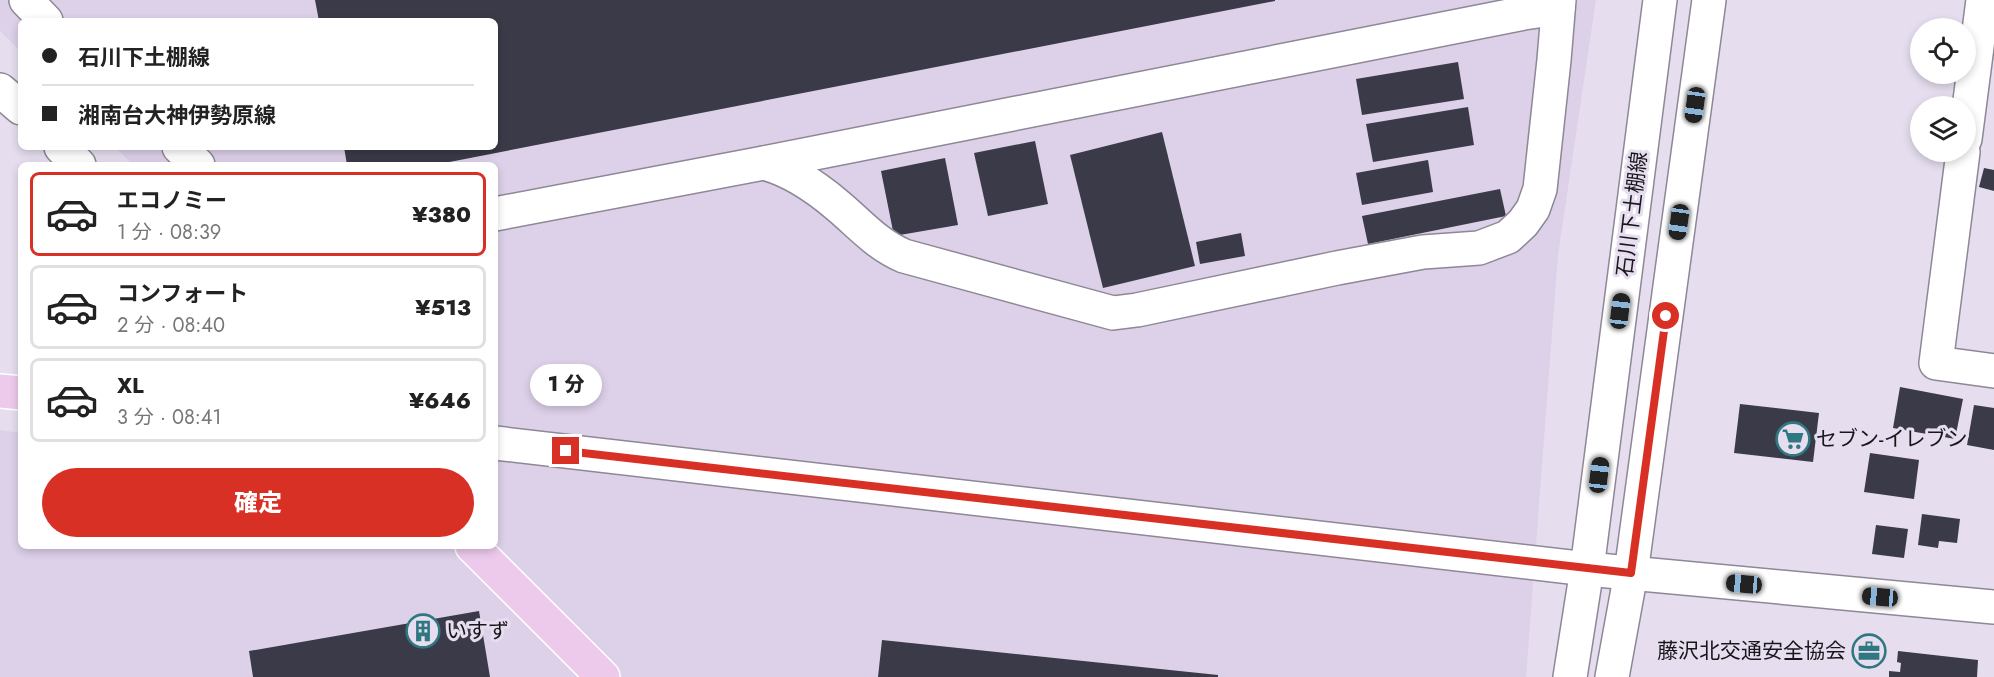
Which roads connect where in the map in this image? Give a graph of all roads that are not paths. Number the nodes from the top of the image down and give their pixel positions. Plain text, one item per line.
1 (26, 0) edge
2 (1660, 0) edge
3 (1709, 0) edge
4 (1983, 0) edge
5 (1548, 5) edge
6 (43, 18) edge
7 (0, 90) edge
8 (1971, 96) edge
9 (18, 105) edge
10 (64, 150) edge
11 (182, 150) edge
12 (76, 162) edge
13 (195, 162) edge
14 (1962, 162) edge
15 (765, 163) junction
16 (498, 213) edge
17 (1994, 371) edge
18 (0, 391) edge
19 (18, 393) edge
20 (498, 443) edge
21 (475, 549) edge
22 (1587, 569) junction
23 (1631, 573) junction
24 (1994, 608) edge
25 (603, 677) edge
26 (1570, 677) edge
27 (1612, 677) edge

1 - 6 street
2 - 22 street, 石川下土棚線
3 - 23 street
4 - 8 street
5 - 15 street
5 - 15 street
7 - 9 street
10 - 12 street
11 - 13 street
14 - 17 street
15 - 16 street
18 - 19 main road
20 - 22 street
21 - 25 main road
22 - 23 street
22 - 26 street, 石川下土棚線
23 - 24 street
23 - 27 street

